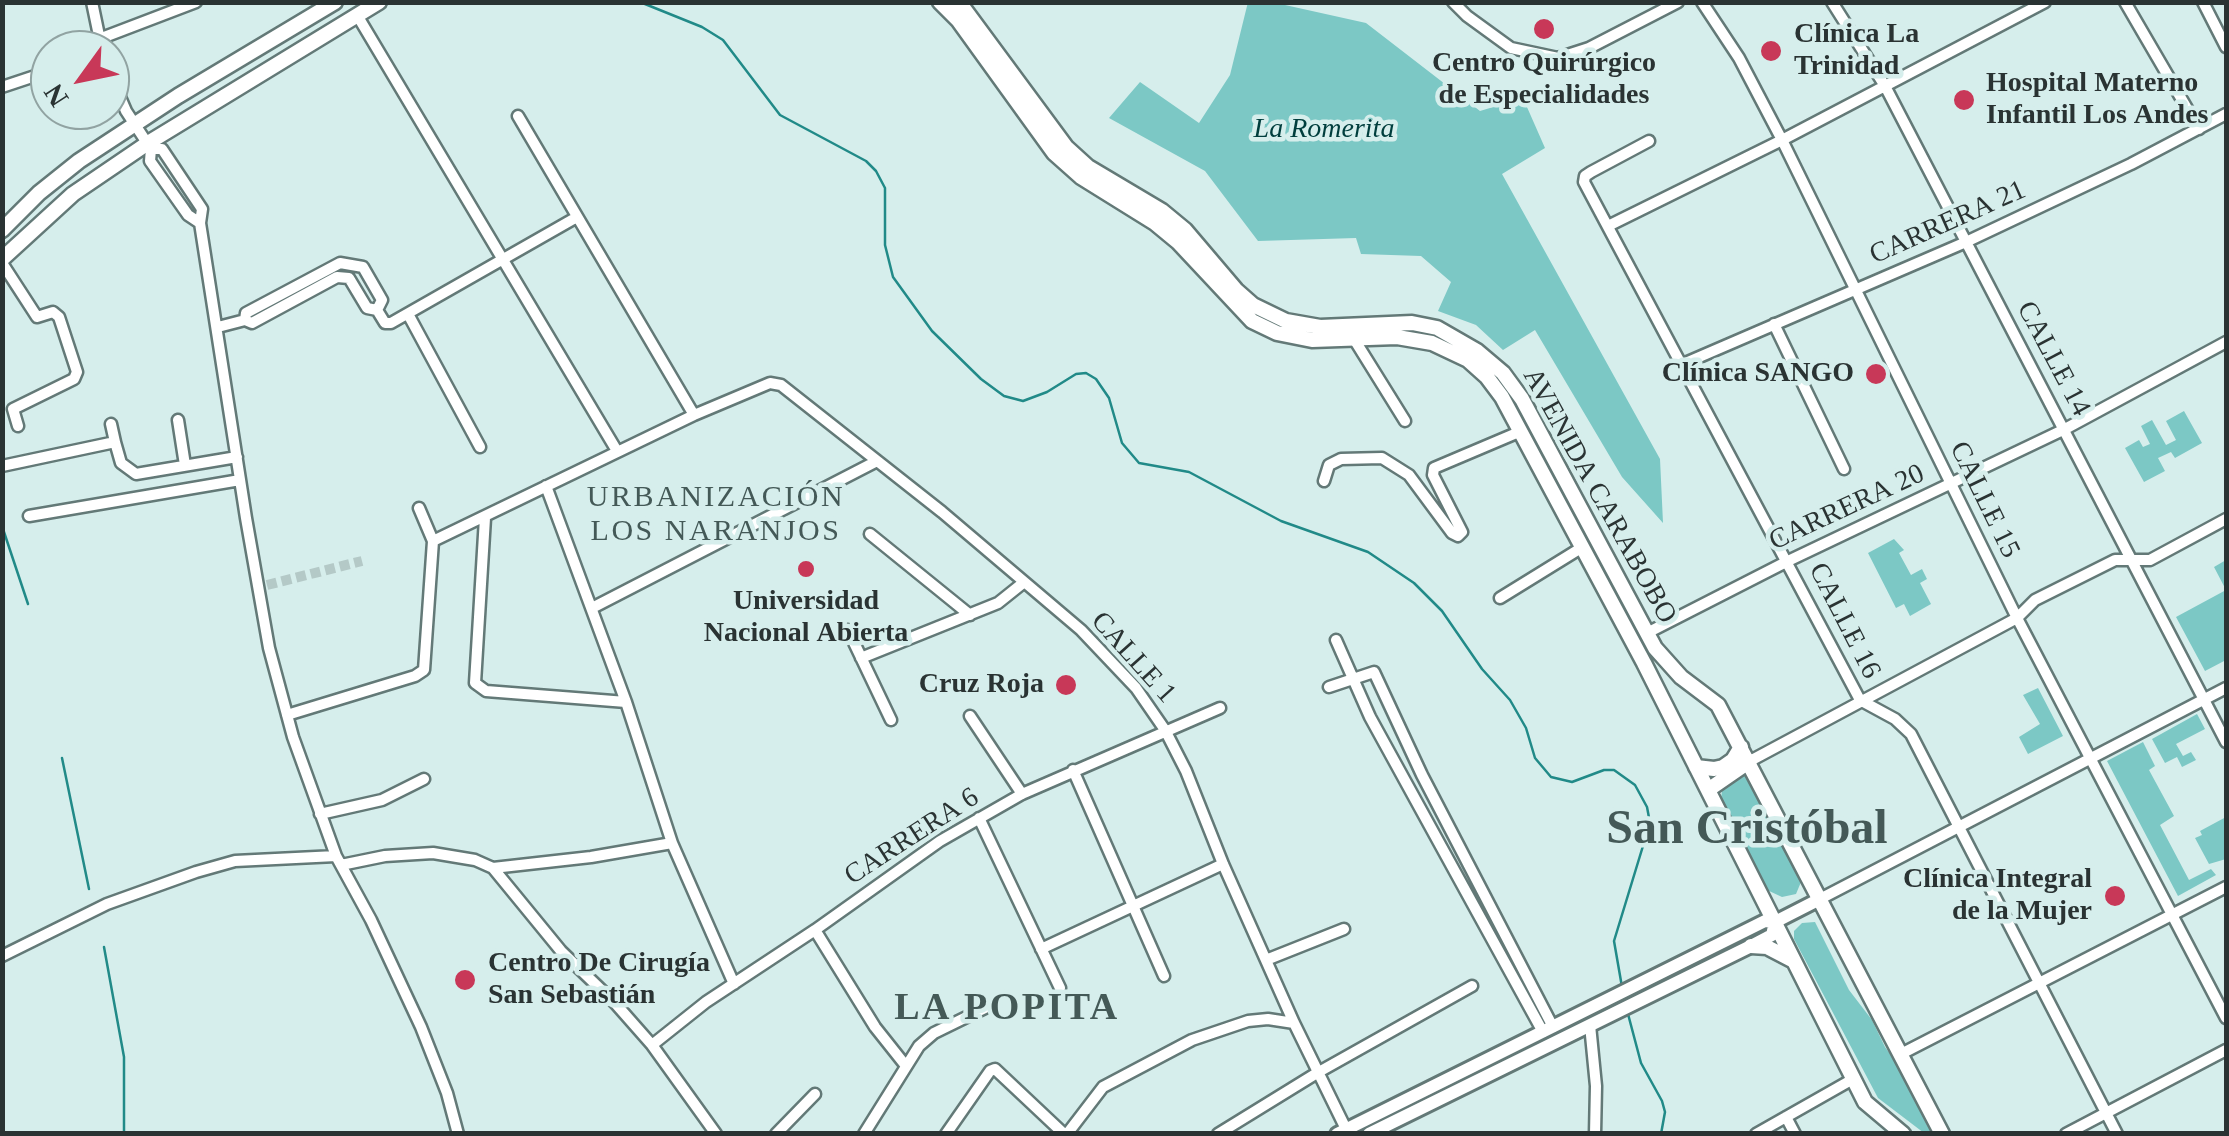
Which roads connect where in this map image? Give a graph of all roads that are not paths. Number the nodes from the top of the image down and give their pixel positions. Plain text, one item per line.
1 (92, 2) edge
2 (196, 2) edge
3 (335, 2) edge
4 (378, 2) edge
5 (940, 2) edge
6 (959, 2) edge
7 (1453, 2) edge
8 (1678, 2) edge
9 (1702, 2) edge
10 (1832, 2) edge
11 (2045, 2) edge
12 (2125, 2) edge
13 (2203, 2) edge
14 (358, 15) junction
15 (97, 30) edge
16 (130, 31) edge
17 (2226, 47) edge
18 (30, 78) edge
19 (1884, 86) junction
20 (2, 87) edge
21 (130, 114) edge
22 (2226, 114) edge
23 (518, 116) dead end
24 (135, 124) junction
25 (2199, 129) junction
26 (1782, 140) junction
27 (1649, 142) dead end
28 (150, 146) junction
29 (577, 216) junction
30 (1608, 226) junction
31 (2, 230) edge
32 (1966, 242) junction
33 (501, 260) junction
34 (2, 261) edge
35 (1855, 288) junction
36 (376, 310) junction
37 (408, 314) junction
38 (244, 320) junction
39 (1774, 324) junction
40 (218, 327) junction
41 (1354, 339) junction
42 (2225, 346) edge
43 (1684, 364) junction
44 (694, 415) junction
45 (178, 420) dead end
46 (1405, 421) dead end
47 (111, 424) dead end
48 (18, 426) dead end
49 (2064, 429) junction
50 (1519, 432) junction
51 (114, 442) junction
52 (480, 448) dead end
53 (616, 451) junction
54 (237, 457) junction
55 (877, 461) junction
56 (185, 465) junction
57 (2, 466) edge
58 (1844, 469) dead end
59 (240, 480) junction
60 (1324, 481) dead end
61 (1951, 484) junction
62 (546, 486) junction
63 (419, 508) dead end
64 (29, 516) dead end
65 (485, 518) junction
66 (2226, 519) edge
67 (870, 534) dead end
68 (432, 541) junction
69 (1581, 548) junction
70 (2132, 558) junction
71 (1788, 561) junction
72 (1023, 583) junction
73 (1500, 598) dead end
74 (592, 608) junction
75 (970, 615) junction
76 (2017, 618) junction
77 (848, 630) dead end
78 (1647, 633) junction
79 (1336, 640) dead end
80 (860, 658) junction
81 (1352, 679) junction
82 (1329, 687) dead end
83 (2226, 688) edge
84 (1860, 700) junction
85 (2204, 700) junction
86 (626, 702) junction
87 (1220, 708) dead end
88 (1391, 709) junction
89 (287, 715) junction
90 (970, 716) dead end
91 (1370, 718) junction
92 (890, 720) dead end
93 (1165, 730) junction
94 (2226, 742) edge
95 (1741, 747) junction
96 (2092, 758) junction
97 (1750, 762) junction
98 (1696, 767) junction
99 (1073, 770) junction
100 (424, 780) dead end
101 (1708, 790) junction
102 (1022, 794) junction
103 (320, 814) junction
104 (980, 818) junction
105 (1958, 827) junction
106 (672, 843) junction
107 (339, 860) junction
108 (1223, 864) junction
109 (494, 868) junction
110 (2226, 887) edge
111 (1820, 898) junction
112 (1133, 908) junction
113 (2172, 914) junction
114 (1774, 922) junction
115 (1344, 928) dead end
116 (814, 930) junction
117 (1751, 946) junction
118 (1041, 949) junction
119 (2, 956) edge
120 (1266, 960) junction
121 (1794, 961) junction
122 (1164, 976) dead end
123 (2038, 983) junction
124 (734, 984) junction
125 (1472, 986) dead end
126 (1060, 988) dead end
127 (988, 1007) dead end
128 (2226, 1018) edge
129 (1294, 1023) junction
130 (1590, 1025) junction
131 (1548, 1029) junction
132 (652, 1045) junction
133 (2226, 1050) edge
134 (1901, 1054) junction
135 (906, 1066) junction
136 (1317, 1072) junction
137 (1853, 1079) junction
138 (815, 1094) dead end
139 (2106, 1111) junction
140 (1786, 1117) junction
141 (1342, 1131) edge
142 (458, 1134) edge
143 (716, 1134) edge
144 (776, 1134) edge
145 (864, 1134) edge
146 (946, 1134) edge
147 (1066, 1134) edge
148 (1218, 1134) edge
149 (1369, 1134) edge
150 (1595, 1134) edge
151 (1756, 1134) edge
152 (1795, 1134) edge
153 (1903, 1134) edge
154 (1942, 1134) edge
155 (2066, 1134) edge
156 (2117, 1134) edge

1 - 15 street
2 - 16 street
3 - 24 main road
4 - 14 main road
5 - 41 main road, AVENIDA CARABOBO
6 - 78 main road, AVENIDA CARABOBO
7 - 8 street
9 - 26 street, CALLE 15
10 - 19 street, CALLE 14
11 - 19 street
12 - 25 street
13 - 17 street
14 - 28 main road
14 - 33 street
18 - 20 street
19 - 26 street
19 - 32 street, CALLE 14
21 - 24 street
22 - 25 street, CARRERA 21
23 - 29 street
24 - 28 street
24 - 31 main road
25 - 32 street, CARRERA 21
26 - 30 street
26 - 35 street, CALLE 15
27 - 30 street, CALLE 16
28 - 34 main road
28 - 40 street
29 - 33 street
29 - 44 street
30 - 43 street, CALLE 16
32 - 35 street, CARRERA 21
32 - 49 street, CALLE 14
33 - 37 street
33 - 53 street
34 - 48 street
35 - 39 street, CARRERA 21
35 - 61 street, CALLE 15
36 - 37 street
36 - 38 street
36 - 38 street
37 - 52 street
38 - 40 street
39 - 43 street, CARRERA 21
39 - 58 street
40 - 54 street
41 - 46 street
41 - 50 main road, AVENIDA CARABOBO
42 - 49 street, CARRERA 20
43 - 71 street, CALLE 16
44 - 53 street
44 - 55 street, CALLE 1
45 - 56 street
47 - 51 street
49 - 61 street, CARRERA 20
49 - 70 street, CALLE 14
50 - 60 street
50 - 69 main road, AVENIDA CARABOBO
51 - 56 street
51 - 57 street
53 - 62 street
54 - 56 street
54 - 59 street
55 - 72 street, CALLE 1
55 - 74 street
59 - 64 street
59 - 89 street
61 - 71 street, CARRERA 20
61 - 76 street, CALLE 15
62 - 65 street
62 - 74 street
63 - 68 street
65 - 68 street
65 - 86 street
66 - 70 street
67 - 75 street
68 - 89 street
69 - 73 street
69 - 98 main road, AVENIDA CARABOBO
70 - 76 street
70 - 85 street, CALLE 14
71 - 78 street, CARRERA 20
71 - 84 street, CALLE 16
72 - 75 street
72 - 93 street, CALLE 1
74 - 86 street
75 - 80 street
76 - 84 street
76 - 96 street, CALLE 15
77 - 80 street
78 - 95 main road, AVENIDA CARABOBO
79 - 81 street
80 - 92 street
81 - 82 street
81 - 88 street
81 - 91 street
83 - 85 street
84 - 97 street
84 - 105 street, CALLE 16
85 - 94 street, CALLE 14
85 - 96 street
86 - 106 street
87 - 93 street, CARRERA 6
88 - 91 street
88 - 131 street
89 - 103 street
90 - 102 street
91 - 131 street
93 - 99 street, CARRERA 6
93 - 108 street, CALLE 1
95 - 97 main road, AVENIDA CARABOBO
95 - 98 main road
96 - 105 street
96 - 113 street, CALLE 15
97 - 101 main road
97 - 111 main road, AVENIDA CARABOBO
98 - 101 main road, AVENIDA CARABOBO
99 - 102 street, CARRERA 6
99 - 112 street
100 - 103 street
101 - 114 main road, AVENIDA CARABOBO
102 - 104 street, CARRERA 6
103 - 107 street
104 - 116 street, CARRERA 6
104 - 118 street
105 - 111 street
105 - 123 street, CALLE 16
106 - 109 street
106 - 124 street
107 - 109 street
107 - 119 street
107 - 142 street
108 - 112 street
108 - 120 street, CALLE 1
109 - 132 street
110 - 113 street
111 - 114 street
111 - 134 main road, AVENIDA CARABOBO
112 - 118 street
112 - 122 street
113 - 123 street
113 - 128 street, CALLE 15
114 - 117 street
114 - 121 main road, AVENIDA CARABOBO
114 - 131 street
115 - 120 street
116 - 124 street, CARRERA 6
116 - 135 street
117 - 121 main road
117 - 130 street
118 - 126 street
120 - 129 street, CALLE 1
121 - 137 main road, AVENIDA CARABOBO
123 - 134 street
123 - 139 street, CALLE 16
124 - 132 street, CARRERA 6
125 - 136 street
127 - 135 street
129 - 136 street, CALLE 1
129 - 147 street
130 - 149 street
130 - 150 street
131 - 141 street
132 - 143 street
133 - 139 street
134 - 154 main road, AVENIDA CARABOBO
135 - 145 street
136 - 141 street, CALLE 1
136 - 148 street
137 - 140 street
137 - 153 main road, AVENIDA CARABOBO
138 - 144 street
139 - 155 street
139 - 156 street, CALLE 16
140 - 151 street
140 - 152 street
146 - 147 street

